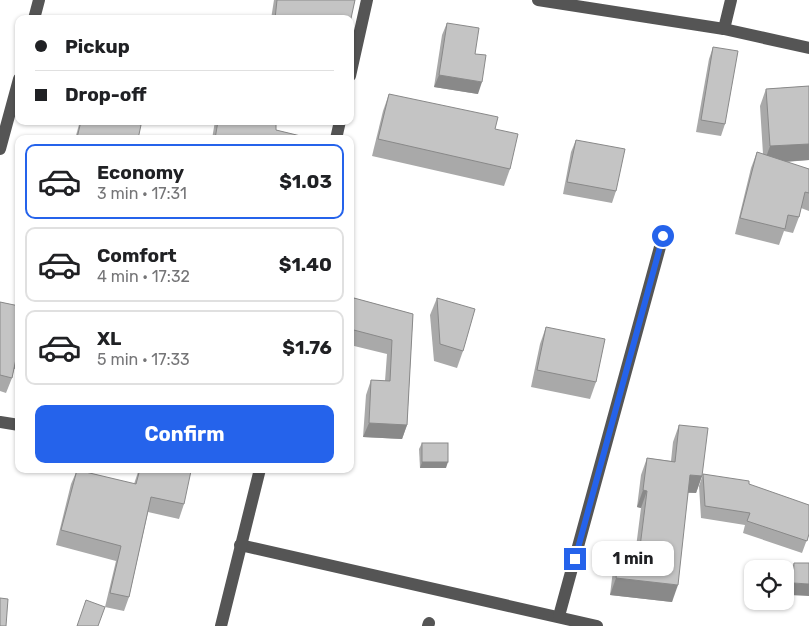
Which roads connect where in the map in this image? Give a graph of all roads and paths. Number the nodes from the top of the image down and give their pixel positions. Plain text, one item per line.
1 (39, 0) edge
2 (368, 0) edge
3 (538, 0) edge
4 (731, 0) edge
5 (35, 15) edge
6 (724, 29) junction
7 (809, 48) edge
8 (354, 59) edge
9 (15, 94) edge
10 (0, 149) edge
11 (663, 236) dead end
12 (0, 422) edge
13 (15, 424) edge
14 (259, 473) edge
15 (240, 545) junction
16 (559, 616) junction
17 (221, 626) edge
18 (597, 626) edge

1 - 5 street
2 - 8 street
3 - 6 street
4 - 6 street
6 - 7 street
9 - 10 street
11 - 16 street
12 - 13 street
14 - 15 street
15 - 16 street
15 - 17 street
16 - 18 street

